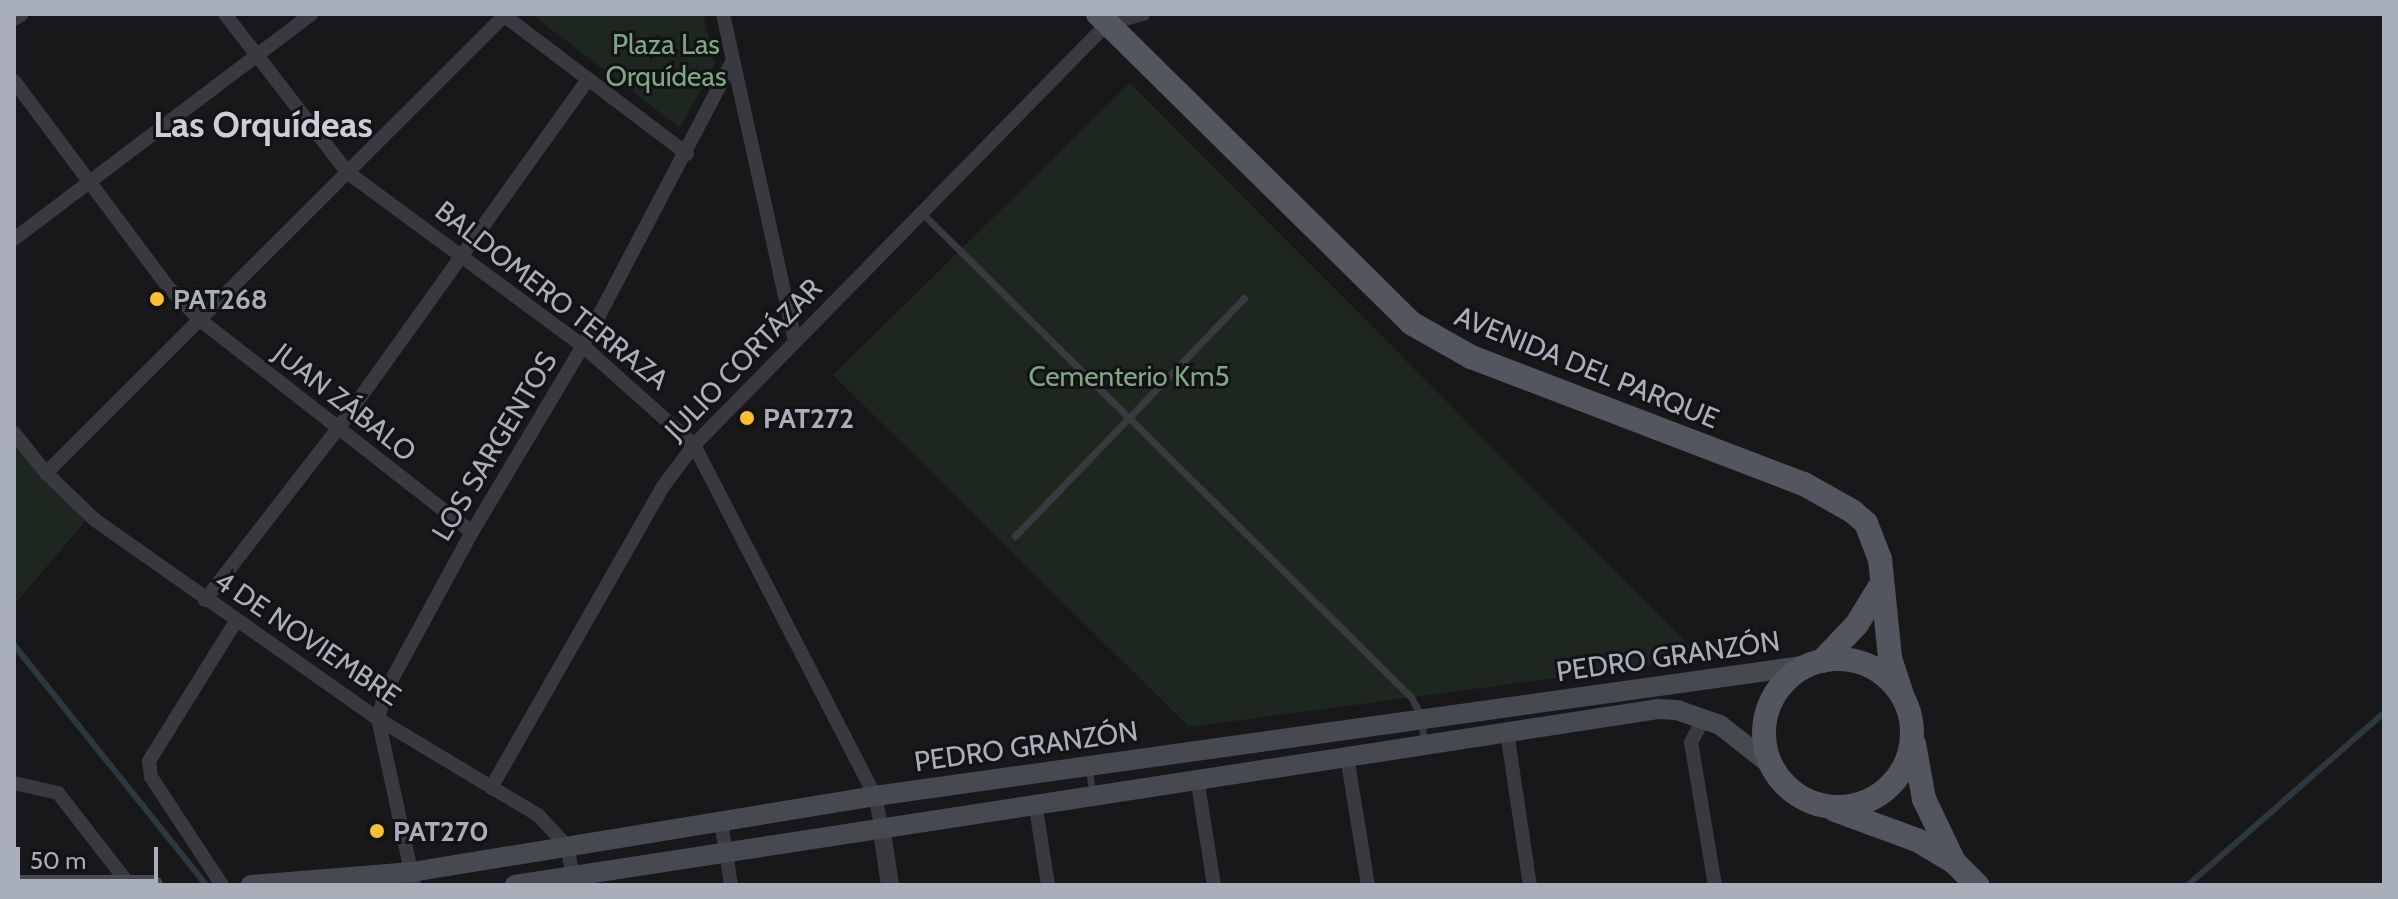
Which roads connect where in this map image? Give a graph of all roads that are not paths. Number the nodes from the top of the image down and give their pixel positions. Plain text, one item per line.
1 (22, 14) edge
2 (225, 14) edge
3 (312, 14) edge
4 (723, 14) edge
5 (1143, 14) edge
6 (503, 15) edge
7 (14, 19) edge
8 (1103, 19) edge
9 (256, 57) junction
10 (732, 62) junction
11 (588, 80) junction
12 (14, 81) edge
13 (687, 154) junction
14 (347, 172) junction
15 (88, 184) junction
16 (922, 212) junction
17 (14, 239) edge
18 (464, 258) junction
19 (1244, 298) dead end
20 (199, 319) junction
21 (795, 341) junction
22 (583, 346) junction
23 (1128, 417) junction
24 (337, 430) junction
25 (14, 433) edge
26 (694, 445) junction
27 (46, 473) junction
28 (472, 532) junction
29 (1015, 536) dead end
30 (1883, 581) junction
31 (205, 600) junction
32 (236, 621) junction
33 (1816, 663) junction
34 (1902, 696) junction
35 (1422, 718) junction
36 (1704, 718) junction
37 (378, 719) junction
38 (1507, 732) junction
39 (1913, 734) junction
40 (1424, 744) junction
41 (1347, 756) junction
42 (1771, 765) junction
43 (1089, 766) junction
44 (1197, 778) junction
45 (14, 783) edge
46 (491, 788) junction
47 (1092, 794) junction
48 (875, 796) junction
49 (1035, 802) junction
50 (1822, 805) junction
51 (721, 821) junction
52 (881, 825) junction
53 (567, 846) junction
54 (725, 851) junction
55 (1954, 862) junction
56 (413, 878) edge
57 (574, 880) edge
58 (128, 883) edge
59 (14, 885) edge
60 (153, 885) edge
61 (222, 885) edge
62 (251, 885) edge
63 (515, 885) edge
64 (731, 885) edge
65 (890, 885) edge
66 (1048, 885) edge
67 (1214, 885) edge
68 (1368, 885) edge
69 (1530, 885) edge
70 (1715, 885) edge
71 (1977, 885) edge

1 - 7 street
2 - 9 street, BALDOMERO TERRAZA
3 - 9 street
4 - 10 street
5 - 8 street
6 - 11 street
6 - 14 street
8 - 16 street, JULIO CORTÁZAR
8 - 30 main road, AVENIDA DEL PARQUE
9 - 14 street, BALDOMERO TERRAZA
9 - 15 street
10 - 13 street, LOS SARGENTOS
10 - 21 street
11 - 13 street
11 - 18 street
12 - 15 street, JUAN ZÁBALO
13 - 22 street, LOS SARGENTOS
14 - 18 street, BALDOMERO TERRAZA
14 - 20 street
15 - 17 street
15 - 20 street, JUAN ZÁBALO
16 - 21 street, JULIO CORTÁZAR
16 - 23 lane
18 - 22 street, BALDOMERO TERRAZA
18 - 24 street
19 - 23 lane
20 - 24 street, JUAN ZÁBALO
20 - 27 street
21 - 26 street, JULIO CORTÁZAR
22 - 26 street, BALDOMERO TERRAZA
22 - 28 street, LOS SARGENTOS
23 - 29 lane
23 - 35 lane
24 - 28 street, JUAN ZÁBALO
24 - 31 street
25 - 27 street, 4 DE NOVIEMBRE
26 - 46 street, JULIO CORTÁZAR
26 - 48 street, BALDOMERO TERRAZA
27 - 31 street, 4 DE NOVIEMBRE
28 - 37 street, LOS SARGENTOS
30 - 33 main road
30 - 34 main road, AVENIDA DEL PARQUE
31 - 32 street, 4 DE NOVIEMBRE
32 - 37 street, 4 DE NOVIEMBRE
32 - 61 street
33 - 34 main road
33 - 35 main road, PEDRO GRANZÓN
33 - 42 main road
34 - 39 main road
35 - 40 lane
35 - 43 main road, PEDRO GRANZÓN
36 - 38 main road, PEDRO GRANZÓN
36 - 42 main road, PEDRO GRANZÓN
36 - 70 street
37 - 46 street, 4 DE NOVIEMBRE
37 - 56 street
38 - 40 main road, PEDRO GRANZÓN
38 - 69 street
39 - 50 main road
39 - 55 main road
40 - 41 main road, PEDRO GRANZÓN
41 - 44 main road, PEDRO GRANZÓN
41 - 68 street
42 - 50 main road
43 - 47 lane
43 - 48 main road, PEDRO GRANZÓN
44 - 47 main road, PEDRO GRANZÓN
44 - 67 street
45 - 58 street
46 - 53 street, 4 DE NOVIEMBRE
47 - 49 main road, PEDRO GRANZÓN
48 - 51 main road, PEDRO GRANZÓN
48 - 52 street, BALDOMERO TERRAZA
49 - 52 main road, PEDRO GRANZÓN
49 - 66 street
50 - 55 main road
51 - 53 main road, PEDRO GRANZÓN
51 - 54 street
52 - 54 main road, PEDRO GRANZÓN
52 - 65 street
53 - 56 main road, PEDRO GRANZÓN
53 - 57 street
54 - 57 main road, PEDRO GRANZÓN
54 - 64 street
55 - 71 main road
56 - 62 main road, PEDRO GRANZÓN
57 - 63 main road, PEDRO GRANZÓN
58 - 59 main road
58 - 60 main road

